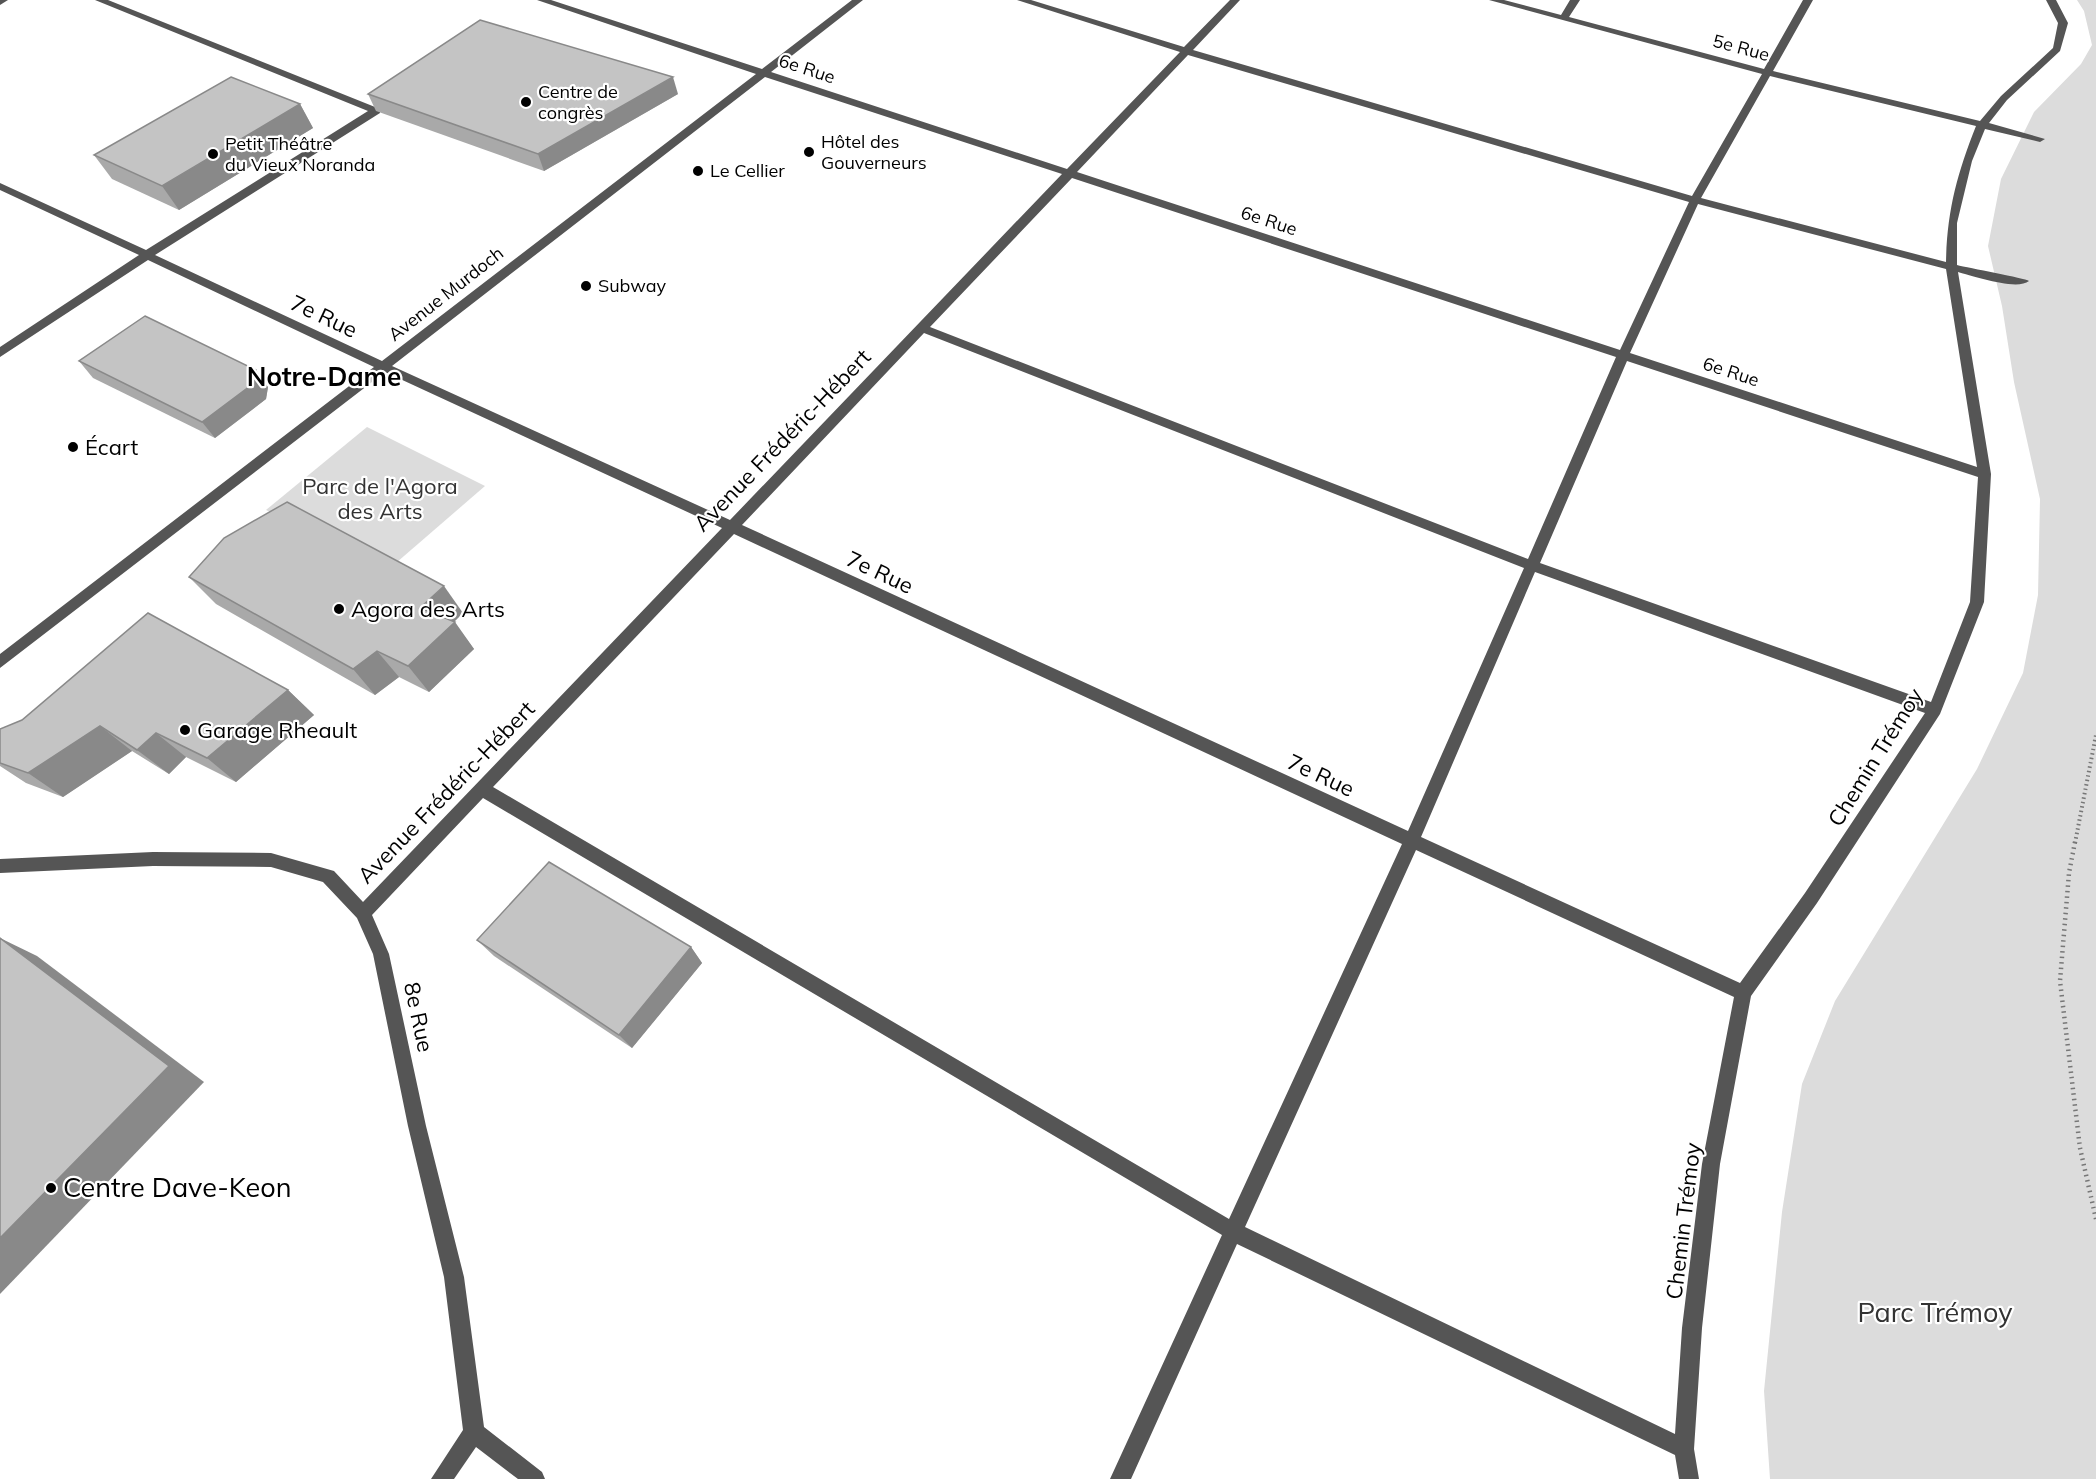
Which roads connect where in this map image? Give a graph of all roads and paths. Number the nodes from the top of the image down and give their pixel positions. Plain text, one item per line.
1 (100, 0) edge
2 (543, 0) edge
3 (858, 0) edge
4 (1022, 0) edge
5 (1235, 0) edge
6 (1494, 0) edge
7 (1575, 0) edge
8 (1808, 0) edge
9 (2051, 0) edge
10 (1564, 18) junction
11 (1186, 51) junction
12 (1766, 72) junction
13 (763, 73) junction
14 (1982, 125) junction
15 (2040, 139) dead end
16 (1069, 174) junction
17 (0, 186) edge
18 (1695, 200) junction
19 (147, 255) junction
20 (1951, 266) junction
21 (2024, 281) dead end
22 (922, 328) junction
23 (0, 353) edge
24 (1623, 356) junction
25 (382, 366) junction
26 (1985, 474) junction
27 (732, 527) junction
28 (1530, 566) junction
29 (0, 662) edge
30 (1935, 710) junction
31 (2096, 735) edge
32 (482, 789) junction
33 (1412, 840) junction
34 (0, 866) edge
35 (363, 913) junction
36 (1743, 993) junction
37 (2096, 1219) edge
38 (1234, 1232) junction
39 (474, 1433) junction
40 (1684, 1449) junction
41 (441, 1479) edge
42 (535, 1479) edge
43 (1120, 1479) edge
44 (1689, 1479) edge

1 - 19 street
2 - 13 street, 6e Rue
3 - 13 street, Avenue Murdoch
4 - 11 street
5 - 11 street, Avenue Frédéric-Hébert
6 - 10 street, 5e Rue
7 - 10 street
8 - 12 street
9 - 14 street, Chemin Trémoy
10 - 12 street, 5e Rue
11 - 16 street, Avenue Frédéric-Hébert
11 - 18 street
12 - 14 street, 5e Rue
12 - 18 street
13 - 16 street, 6e Rue
13 - 25 street, Avenue Murdoch
14 - 15 street, 5e Rue
14 - 20 street, Chemin Trémoy
16 - 22 street, Avenue Frédéric-Hébert
16 - 24 street, 6e Rue
17 - 19 street, 7e Rue
18 - 20 street
18 - 24 street
19 - 23 street
19 - 25 street, 7e Rue
20 - 21 street
20 - 26 street, Chemin Trémoy
22 - 27 street, Avenue Frédéric-Hébert
22 - 28 street
24 - 26 street, 6e Rue
24 - 28 street
25 - 27 street, 7e Rue
25 - 29 street, Avenue Murdoch
26 - 30 street, Chemin Trémoy
27 - 32 street, Avenue Frédéric-Hébert
27 - 33 street, 7e Rue
28 - 30 street
28 - 33 street
30 - 36 street, Chemin Trémoy
31 - 37 path
32 - 35 street, Avenue Frédéric-Hébert
32 - 38 street
33 - 36 street, 7e Rue
33 - 38 street
34 - 35 street, 8e Rue
35 - 39 street, 8e Rue
36 - 40 street, Chemin Trémoy
38 - 40 street
38 - 43 street
39 - 41 street
39 - 42 street
40 - 44 street, Chemin Trémoy

